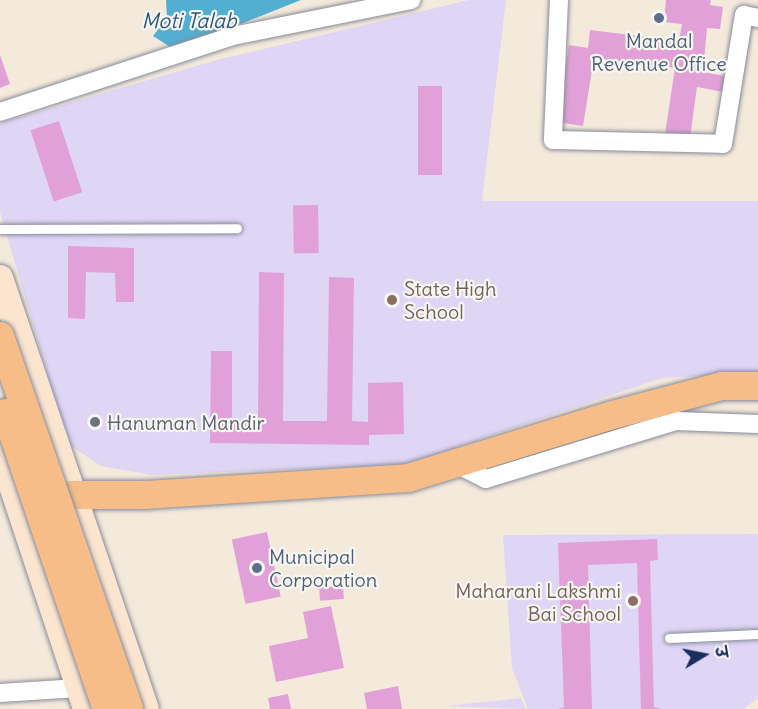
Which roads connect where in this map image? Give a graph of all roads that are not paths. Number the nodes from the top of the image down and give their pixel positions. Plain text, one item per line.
1 (411, 0) edge
2 (559, 0) edge
3 (758, 18) edge
4 (0, 112) edge
5 (237, 228) dead end
6 (0, 229) edge
7 (0, 278) edge
8 (0, 336) edge
9 (758, 386) edge
10 (0, 396) edge
11 (758, 424) edge
12 (0, 450) edge
13 (467, 462) junction
14 (71, 495) junction
15 (8, 499) edge
16 (758, 634) edge
17 (669, 638) dead end
18 (0, 693) edge
19 (82, 698) edge
20 (108, 709) edge
21 (129, 709) edge
22 (146, 709) edge

1 - 4 street
2 - 3 street
5 - 6 lane
7 - 14 street
8 - 21 main road, bridge
9 - 13 main road
10 - 20 main road, bridge
11 - 13 street
12 - 15 street
13 - 14 main road
14 - 15 street
14 - 22 street
15 - 19 street
16 - 17 lane
18 - 19 street

